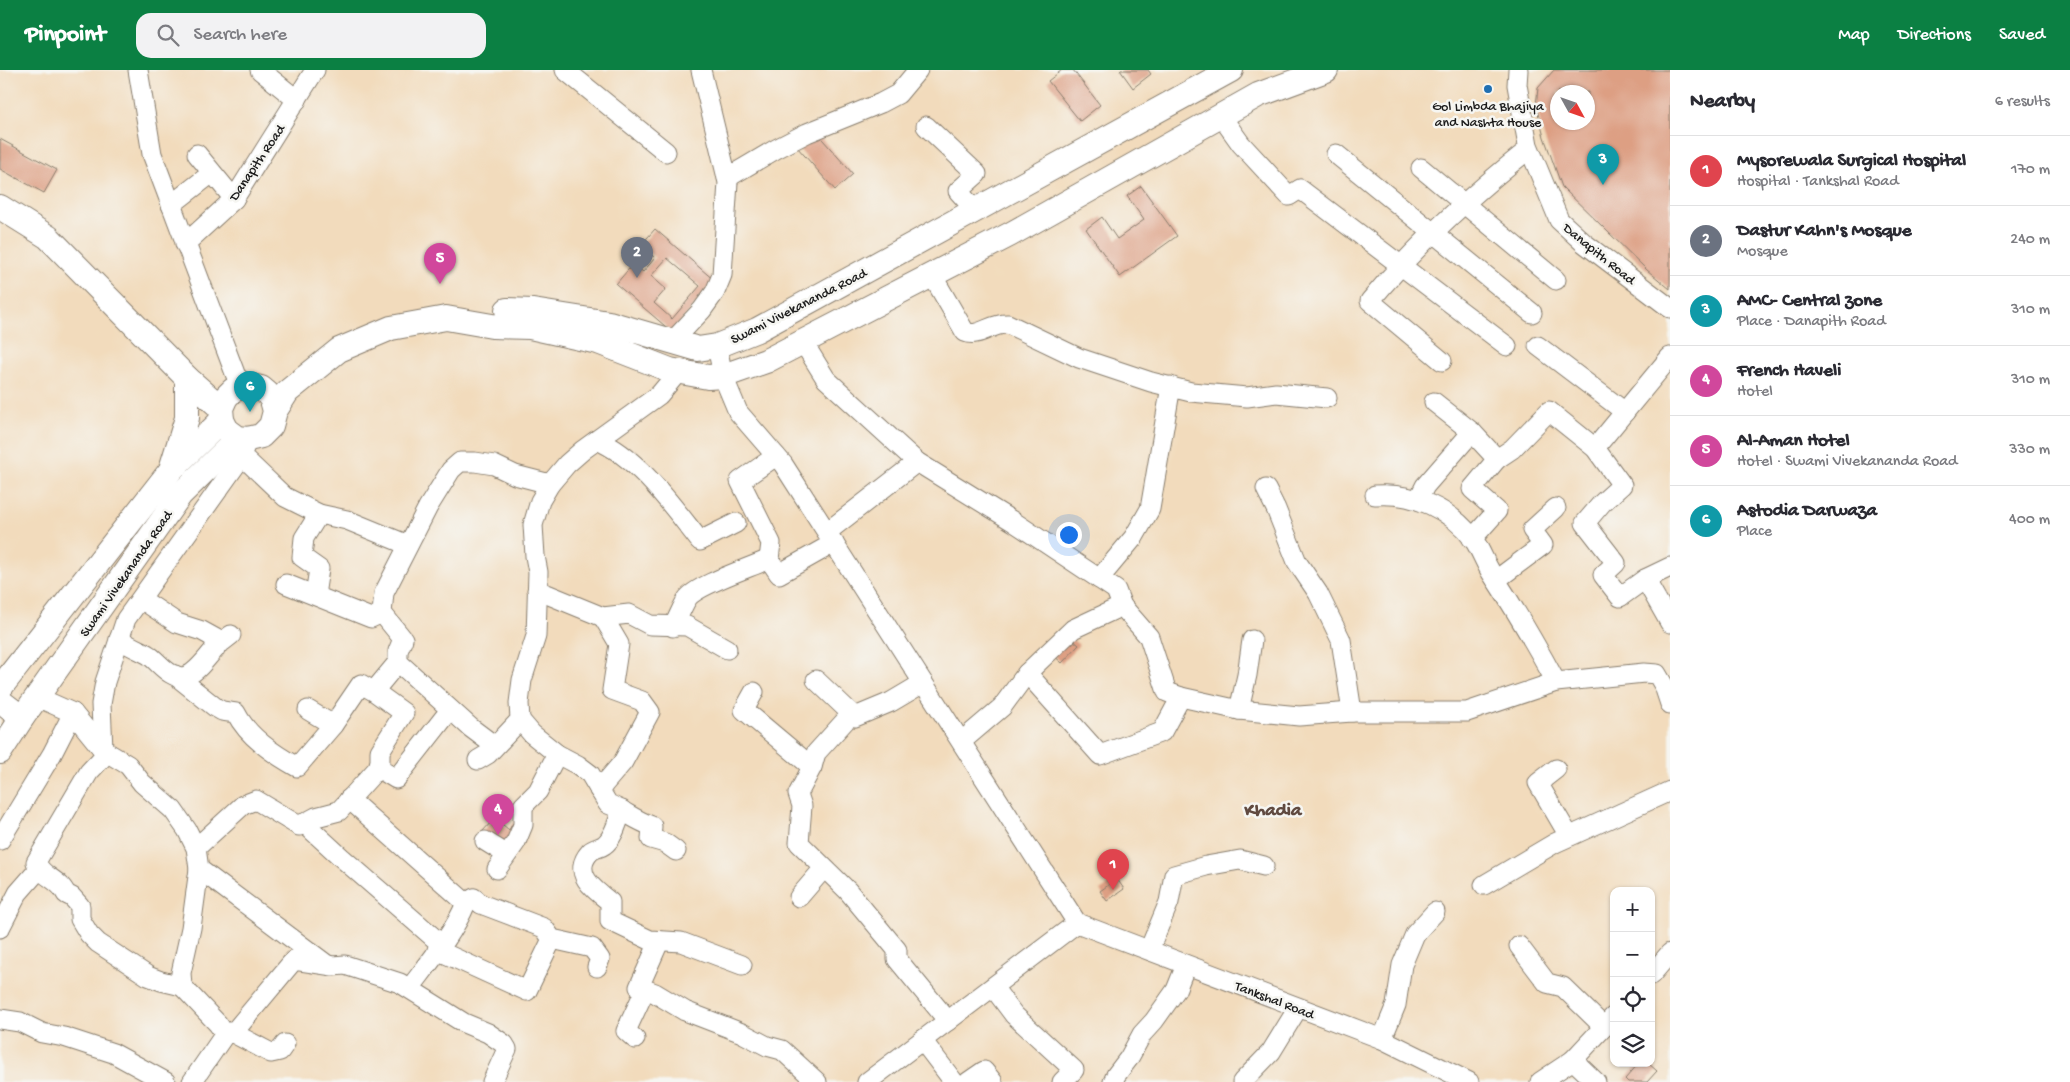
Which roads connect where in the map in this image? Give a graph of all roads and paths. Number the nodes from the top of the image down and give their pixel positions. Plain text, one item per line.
1 (138, 70) edge
2 (260, 70) edge
3 (315, 70) edge
4 (565, 70) edge
5 (701, 70) edge
6 (918, 70) edge
7 (1231, 70) edge
8 (1326, 70) edge
9 (1518, 70) edge
10 (297, 100) junction
11 (1221, 116) junction
12 (926, 126) dead end
13 (1529, 149) junction
14 (666, 152) dead end
15 (197, 154) dead end
16 (1336, 154) dead end
17 (1421, 168) dead end
18 (212, 173) junction
19 (727, 178) junction
20 (234, 199) junction
21 (1463, 203) junction
22 (171, 205) junction
23 (0, 207) edge
24 (975, 210) junction
25 (1432, 233) junction
26 (185, 244) junction
27 (1400, 265) junction
28 (932, 275) junction
29 (1556, 280) dead end
30 (1670, 308) edge
31 (1532, 313) dead end
32 (803, 342) junction
33 (671, 343) junction
34 (717, 346) junction
35 (1507, 346) dead end
36 (1538, 346) dead end
37 (1670, 357) edge
38 (1442, 361) dead end
39 (679, 371) junction
40 (723, 376) junction
41 (186, 378) junction
42 (249, 385) junction
43 (1171, 386) junction
44 (1327, 398) dead end
45 (1434, 402) dead end
46 (275, 411) junction
47 (1625, 412) junction
48 (222, 414) junction
49 (1472, 432) junction
50 (597, 440) junction
51 (242, 444) junction
52 (1595, 448) junction
53 (776, 456) junction
54 (1497, 460) junction
55 (917, 462) junction
56 (171, 470) junction
57 (550, 484) junction
58 (1266, 489) dead end
59 (1375, 495) dead end
60 (1418, 500) junction
61 (1556, 508) dead end
62 (318, 514) junction
63 (736, 524) dead end
64 (830, 538) junction
65 (1472, 539) junction
66 (408, 545) junction
67 (769, 559) junction
68 (1670, 567) edge
69 (1100, 579) junction
70 (1645, 579) junction
71 (1496, 580) junction
72 (286, 584) dead end
73 (537, 590) junction
74 (315, 595) junction
75 (140, 598) junction
76 (1122, 606) junction
77 (382, 613) junction
78 (603, 617) junction
79 (1670, 624) edge
80 (674, 627) junction
81 (119, 639) junction
82 (1252, 640) dead end
83 (728, 649) dead end
84 (398, 662) junction
85 (1027, 673) junction
86 (1663, 674) edge
87 (175, 675) junction
88 (816, 680) dead end
89 (1556, 682) junction
90 (923, 683) junction
91 (0, 688) edge
92 (374, 691) junction
93 (754, 692) dead end
94 (37, 697) junction
95 (1181, 697) junction
96 (0, 701) edge
97 (1670, 704) edge
98 (308, 710) dead end
99 (450, 710) junction
100 (1239, 710) junction
101 (1352, 712) junction
102 (73, 713) junction
103 (22, 718) junction
104 (520, 720) junction
105 (845, 721) dead end
106 (333, 725) junction
107 (962, 741) junction
108 (495, 746) junction
109 (0, 752) edge
110 (105, 752) junction
111 (557, 754) junction
112 (478, 760) dead end
113 (812, 767) junction
114 (378, 768) junction
115 (1556, 769) dead end
116 (599, 790) junction
117 (1670, 791) edge
118 (349, 799) junction
119 (622, 810) junction
120 (304, 823) junction
121 (1569, 836) junction
122 (0, 840) edge
123 (486, 841) dead end
124 (196, 848) junction
125 (676, 851) dead end
126 (1264, 866) dead end
127 (199, 868) junction
128 (824, 868) junction
129 (39, 869) junction
130 (1484, 885) dead end
131 (800, 897) dead end
132 (466, 903) junction
133 (1435, 912) dead end
134 (1077, 923) junction
135 (0, 928) edge
136 (552, 939) junction
137 (660, 942) junction
138 (1519, 946) dead end
139 (439, 947) junction
140 (1149, 950) junction
141 (1669, 956) edge
142 (1186, 964) junction
143 (327, 965) junction
144 (742, 965) dead end
145 (597, 968) dead end
146 (1655, 971) edge
147 (182, 986) junction
148 (993, 987) junction
149 (410, 988) junction
150 (646, 990) junction
151 (1298, 1008) junction
152 (0, 1019) edge
153 (948, 1021) junction
154 (1609, 1022) edge
155 (229, 1034) junction
156 (1382, 1038) junction
157 (635, 1039) dead end
158 (922, 1040) junction
159 (285, 1044) dead end
160 (1573, 1060) junction
161 (166, 1082) edge
162 (192, 1082) edge
163 (492, 1082) edge
164 (817, 1082) edge
165 (867, 1082) edge
166 (954, 1082) edge
167 (968, 1082) edge
168 (993, 1082) edge
169 (1062, 1082) edge
170 (1113, 1082) edge
171 (1242, 1082) edge
172 (1469, 1082) edge
173 (1540, 1082) edge
174 (1596, 1082) edge

1 - 22 street
2 - 10 street
3 - 10 street, Danapith Road
4 - 14 street
5 - 19 street
6 - 19 street
7 - 24 main road, Swami Vivekananda Road
8 - 11 main road
9 - 13 street, Danapith Road
10 - 20 street, Danapith Road
11 - 27 street
11 - 28 main road
12 - 24 street
13 - 21 street
13 - 30 street, Danapith Road
15 - 18 street
16 - 25 street
17 - 21 street
18 - 20 street
18 - 22 street
19 - 33 street
20 - 26 street, Danapith Road
21 - 25 street
21 - 29 street
22 - 26 street
23 - 41 main road
24 - 34 main road, Swami Vivekananda Road
25 - 27 street
25 - 31 street
26 - 42 street
27 - 35 street
27 - 38 street
28 - 32 main road
28 - 43 street
32 - 40 main road
32 - 55 street
33 - 34 main road, Swami Vivekananda Road
33 - 42 main road, Swami Vivekananda Road
34 - 40 street
36 - 47 street
37 - 47 street
39 - 40 main road
39 - 46 main road
39 - 50 street
40 - 53 street
41 - 48 main road
41 - 56 main road
42 - 46 main road
42 - 48 main road
43 - 44 street
43 - 69 street
45 - 49 street
46 - 51 main road
47 - 52 street
48 - 51 main road
48 - 56 main road, Swami Vivekananda Road
49 - 54 street
49 - 60 street
50 - 57 street
50 - 63 street
51 - 62 street
51 - 75 street
51 - 94 main road, Swami Vivekananda Road
52 - 54 street
52 - 70 street
53 - 64 street
53 - 67 street
54 - 65 street
55 - 64 street
55 - 69 street
56 - 91 main road, Swami Vivekananda Road
57 - 66 street
57 - 73 street
58 - 101 street
59 - 60 street
60 - 65 street
61 - 71 street
62 - 66 street
62 - 74 street
64 - 67 street
64 - 90 street
65 - 71 street
66 - 77 street
67 - 80 street
68 - 70 street
69 - 76 street
70 - 79 street
71 - 89 street
72 - 74 street
73 - 78 street
73 - 104 street
74 - 77 street
75 - 81 street
75 - 87 street
76 - 85 street
76 - 95 street
77 - 84 street
78 - 80 street
78 - 116 street
80 - 83 street
81 - 87 street
81 - 110 street
82 - 100 street
84 - 92 street
84 - 99 street
85 - 95 street
85 - 107 street
86 - 89 street
86 - 97 street
87 - 106 street
88 - 90 street
89 - 101 street
90 - 107 street
92 - 106 street
92 - 114 street
93 - 113 street
94 - 102 street
94 - 103 main road, Swami Vivekananda Road
95 - 100 street
96 - 103 main road
98 - 106 street
99 - 108 street
99 - 114 street
100 - 101 street
102 - 110 street
102 - 122 street
103 - 109 main road, Swami Vivekananda Road
104 - 108 street
104 - 111 street
105 - 113 street
107 - 134 street
108 - 112 street
110 - 124 street
110 - 129 street
111 - 116 street
111 - 123 street
113 - 128 street
114 - 118 street
115 - 121 street
116 - 119 street
117 - 121 street
118 - 120 street
118 - 132 street
119 - 125 street
119 - 137 street
120 - 124 street
120 - 139 street
121 - 130 street
124 - 127 street
126 - 140 street
127 - 143 street
127 - 147 street
128 - 131 street
128 - 153 street
129 - 135 street
129 - 147 street
132 - 136 street
132 - 139 street
133 - 156 street
134 - 140 street, Tankshal Road
134 - 148 street
136 - 139 street
136 - 145 street
137 - 144 street
137 - 150 street
138 - 154 street
139 - 149 street
140 - 142 street, Tankshal Road
141 - 146 street
142 - 151 street, Tankshal Road
142 - 170 street
143 - 149 street
143 - 155 street
147 - 155 street
148 - 153 street
148 - 169 street
149 - 163 street
150 - 157 street
150 - 164 street
151 - 156 street, Tankshal Road
151 - 171 street
152 - 161 street
153 - 158 street
154 - 160 street
155 - 159 street
155 - 162 street
156 - 172 street, Tankshal Road
158 - 165 street
158 - 166 street
160 - 173 street
160 - 174 street
167 - 168 street

